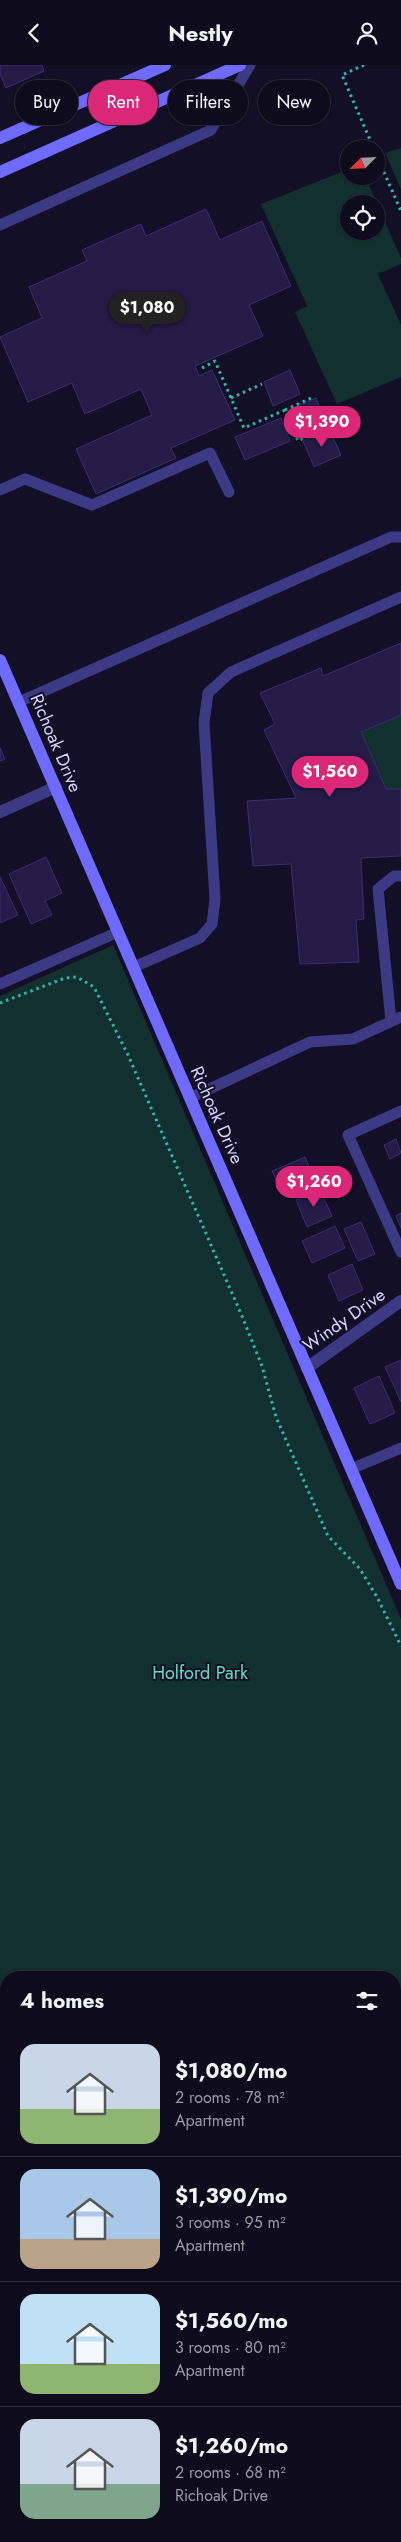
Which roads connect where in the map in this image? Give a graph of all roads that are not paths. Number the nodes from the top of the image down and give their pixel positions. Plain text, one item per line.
1 (165, 65) edge
2 (240, 65) edge
3 (250, 65) edge
4 (0, 138) edge
5 (0, 172) edge
6 (0, 225) edge
7 (0, 490) edge
8 (229, 492) dead end
9 (401, 537) edge
10 (401, 597) edge
11 (0, 659) edge
12 (19, 702) junction
13 (56, 787) junction
14 (0, 812) edge
15 (401, 876) edge
16 (118, 931) junction
17 (134, 967) junction
18 (0, 984) edge
19 (396, 1019) edge
20 (190, 1098) junction
21 (401, 1111) edge
22 (401, 1252) edge
23 (401, 1301) edge
24 (307, 1368) junction
25 (401, 1448) edge
26 (351, 1469) junction
27 (398, 1570) edge
28 (401, 1584) edge

1 - 4 street
2 - 5 street
3 - 6 lane
7 - 8 lane
9 - 12 lane
10 - 17 lane
11 - 12 street, Richoak Drive
12 - 13 street, Richoak Drive
13 - 14 street
13 - 16 street, Richoak Drive
15 - 19 lane
16 - 17 street, Richoak Drive
16 - 18 lane
17 - 20 street, Richoak Drive
19 - 20 lane
20 - 24 street, Richoak Drive
21 - 22 lane
23 - 24 street, Windy Drive
24 - 26 street, Richoak Drive
25 - 26 lane
26 - 27 street, Richoak Drive
27 - 28 street, Richoak Drive

